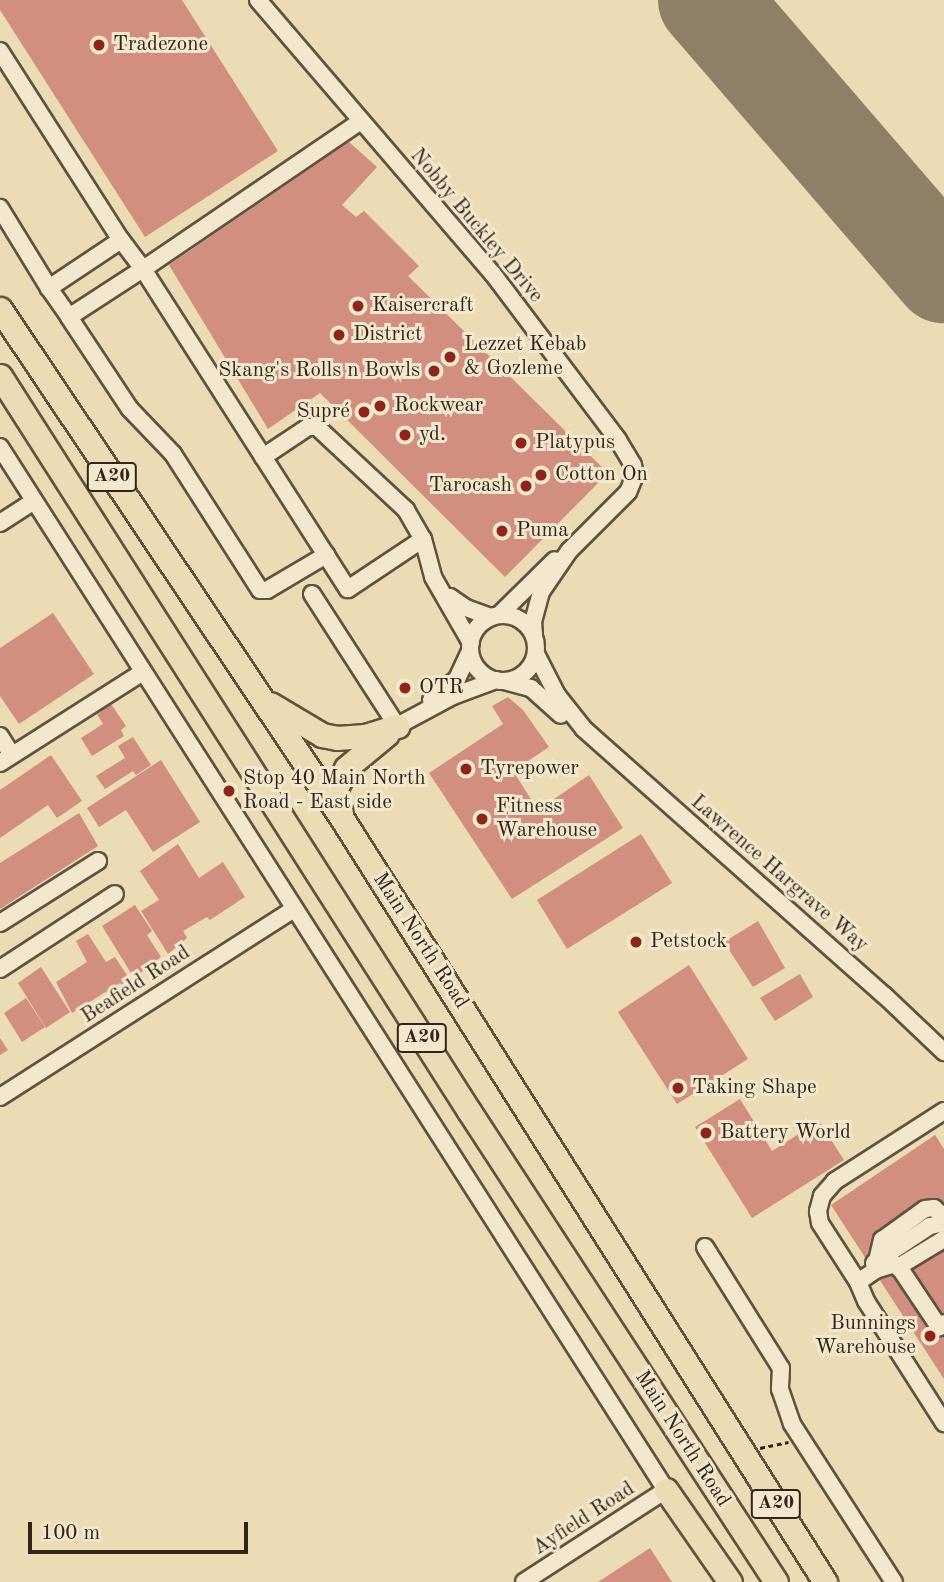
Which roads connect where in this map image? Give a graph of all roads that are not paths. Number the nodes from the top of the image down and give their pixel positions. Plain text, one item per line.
1 (258, 0) edge
2 (0, 51) edge
3 (361, 121) junction
4 (0, 208) edge
5 (121, 240) junction
6 (143, 270) junction
7 (49, 288) junction
8 (0, 309) edge
9 (69, 317) junction
10 (0, 376) edge
11 (0, 447) edge
12 (263, 457) junction
13 (34, 501) junction
14 (0, 523) edge
15 (423, 539) junction
16 (569, 551) junction
17 (326, 555) junction
18 (439, 589) junction
19 (312, 594) dead end
20 (495, 616) junction
21 (534, 636) junction
22 (471, 647) junction
23 (536, 654) junction
24 (143, 672) junction
25 (500, 681) junction
26 (262, 699) junction
27 (401, 724) junction
28 (584, 729) junction
29 (0, 736) edge
30 (6, 759) edge
31 (343, 820) junction
32 (98, 861) dead end
33 (115, 894) dead end
34 (295, 909) junction
35 (0, 923) edge
36 (0, 969) edge
37 (944, 1052) edge
38 (0, 1097) edge
39 (944, 1111) edge
40 (944, 1217) edge
41 (944, 1223) edge
42 (944, 1239) edge
43 (705, 1247) dead end
44 (877, 1261) junction
45 (898, 1267) junction
46 (856, 1279) junction
47 (944, 1323) edge
48 (944, 1423) edge
49 (666, 1490) junction
50 (524, 1582) edge
51 (730, 1582) edge
52 (776, 1582) edge
53 (825, 1582) edge
54 (894, 1582) edge

1 - 3 street, Nobby Buckley Drive
2 - 5 street
3 - 6 street
3 - 16 street, Nobby Buckley Drive
4 - 7 street
5 - 6 street
5 - 7 street
6 - 9 street
6 - 12 street
7 - 9 street
8 - 26 highway, Main North Road / A20
9 - 17 street
10 - 52 highway, Main North Road / A20
11 - 13 street, Main North Road
12 - 15 street
12 - 17 street
13 - 14 street
13 - 24 street, Main North Road
15 - 17 street
15 - 18 street
16 - 20 street, Nobby Buckley Drive
16 - 21 street, Nobby Buckley Drive
18 - 20 street
18 - 22 street
19 - 27 street
20 - 21 street
20 - 22 street
21 - 23 street
22 - 25 street
22 - 27 street
23 - 25 street
23 - 28 street, Lawrence Hargrave Way
24 - 30 street
24 - 34 street, Main North Road
25 - 27 street
25 - 28 street, Lawrence Hargrave Way
26 - 27 highway
26 - 31 highway, Main North Road / A20
27 - 31 highway
28 - 37 street, Lawrence Hargrave Way
29 - 30 street
31 - 53 highway, Main North Road / A20
32 - 35 street
33 - 36 street
34 - 38 street, Beafield Road
34 - 49 street, Main North Road
39 - 46 street
40 - 44 street
41 - 44 street
42 - 45 street
43 - 54 street
44 - 46 street
45 - 46 street
45 - 47 street
46 - 48 street
49 - 50 street, Ayfield Road
49 - 51 highway

